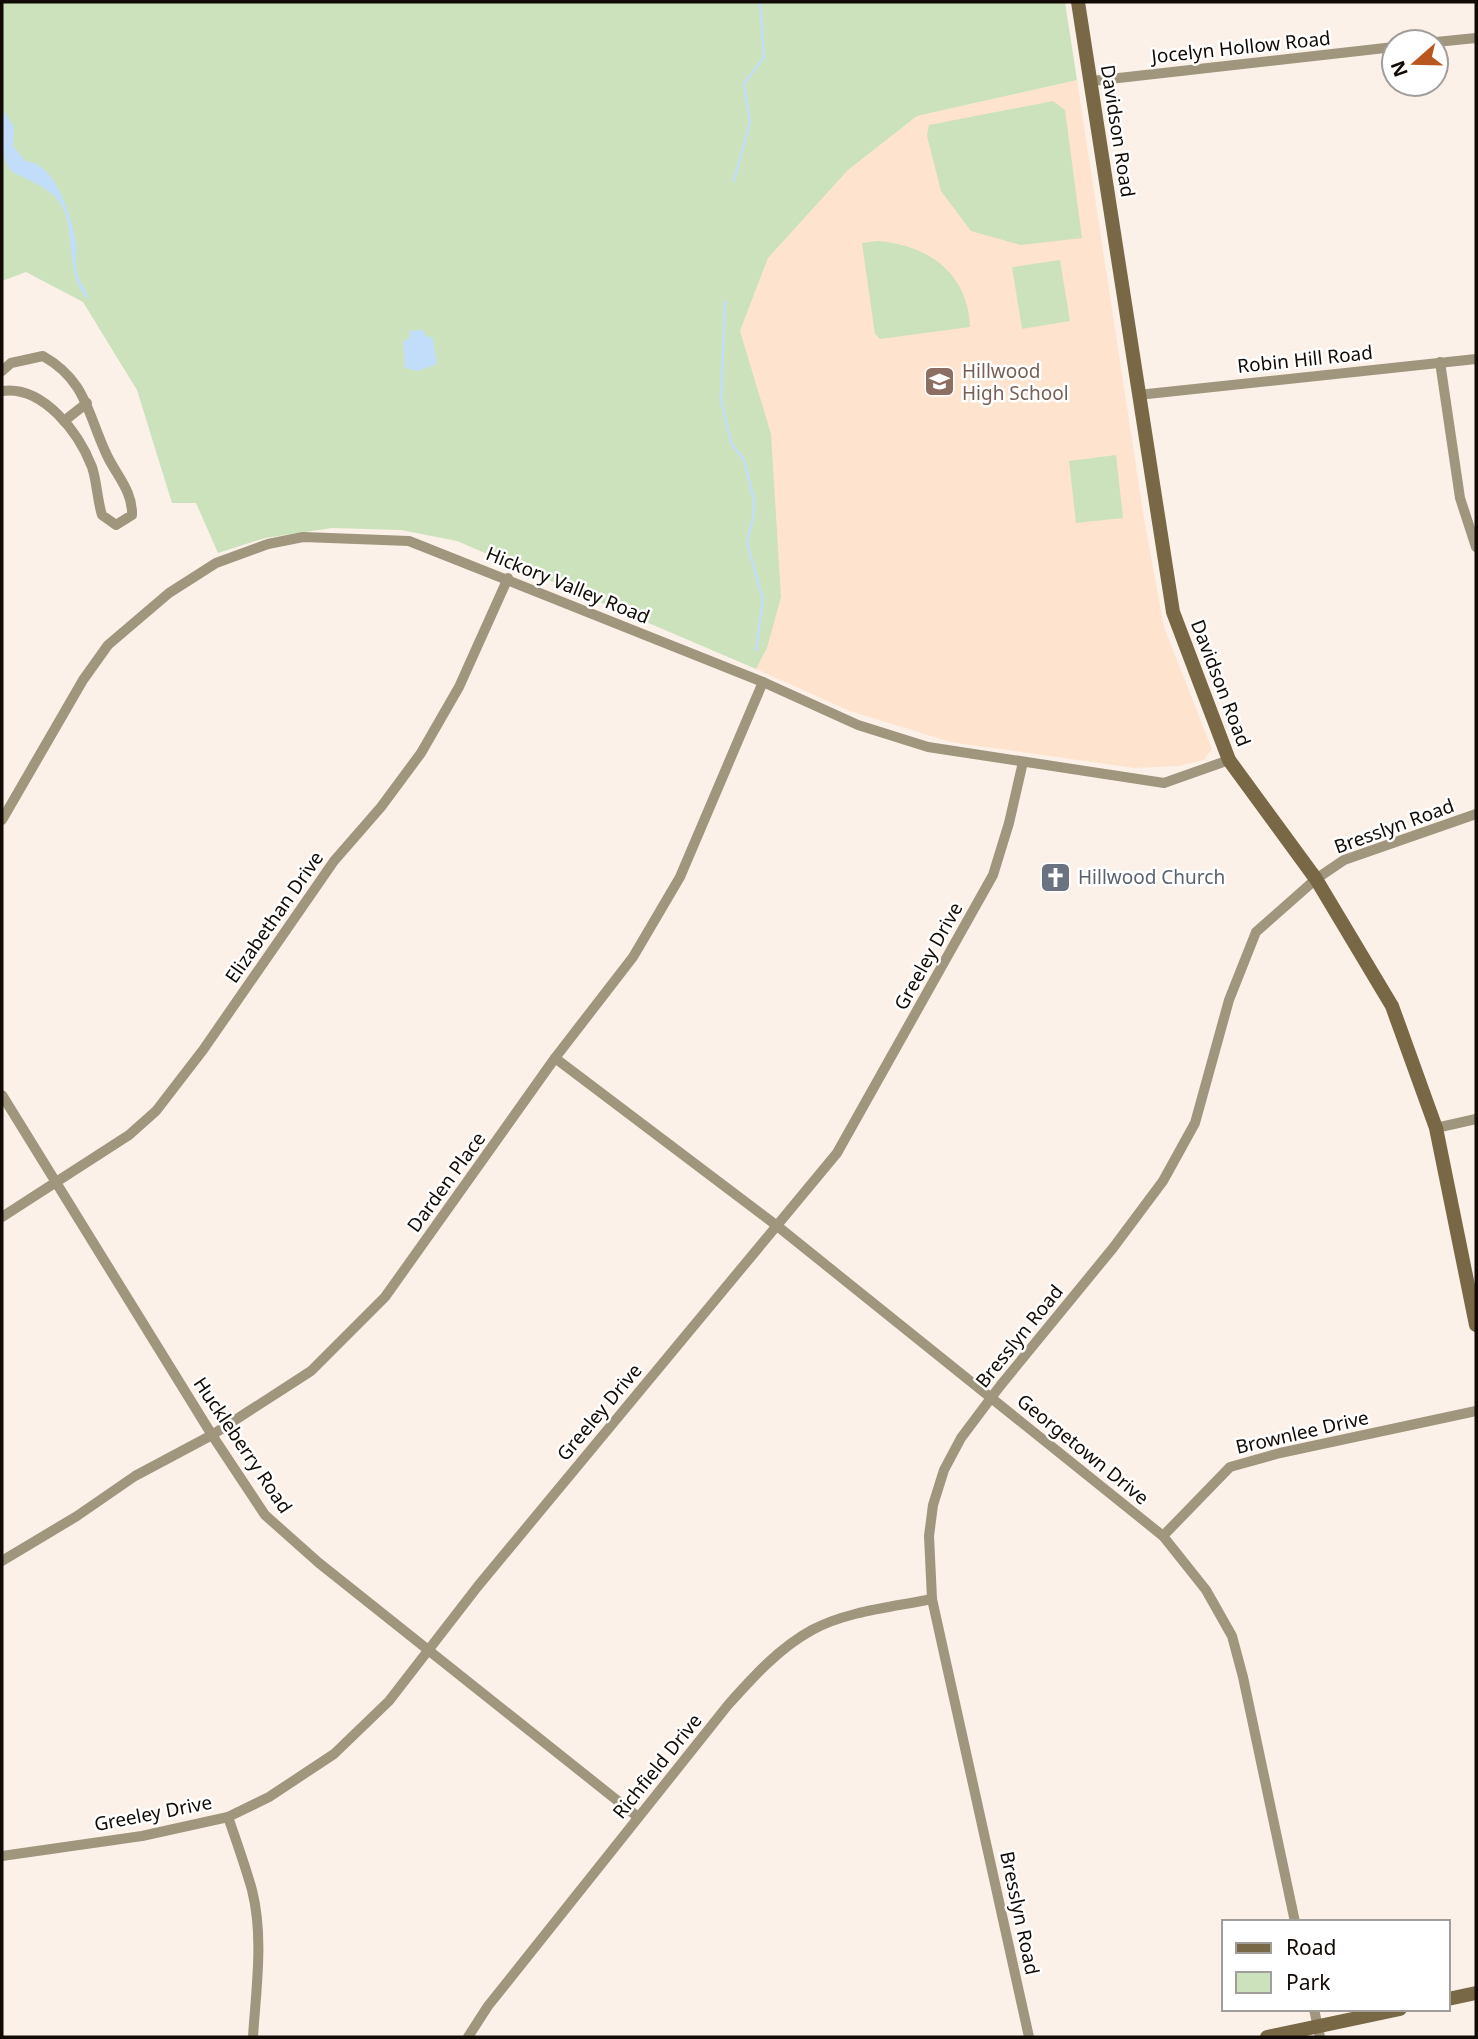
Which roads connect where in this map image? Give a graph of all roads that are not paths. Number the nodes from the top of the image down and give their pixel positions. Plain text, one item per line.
1 (1078, 2) edge
2 (1476, 38) edge
3 (1450, 41) edge
4 (1380, 49) edge
5 (1091, 81) junction
6 (1476, 359) edge
7 (1440, 362) junction
8 (2, 371) edge
9 (2, 390) edge
10 (1138, 395) junction
11 (88, 403) junction
12 (64, 421) junction
13 (1476, 547) edge
14 (508, 578) junction
15 (764, 682) junction
16 (1229, 760) junction
17 (1023, 762) junction
18 (1476, 814) edge
19 (2, 820) edge
20 (1316, 879) junction
21 (555, 1058) junction
22 (2, 1095) edge
23 (1476, 1119) edge
24 (1436, 1128) junction
25 (56, 1181) junction
26 (2, 1217) edge
27 (776, 1225) junction
28 (1476, 1325) edge
29 (992, 1397) junction
30 (1476, 1412) edge
31 (212, 1435) junction
32 (1163, 1536) junction
33 (2, 1561) edge
34 (932, 1600) junction
35 (429, 1653) junction
36 (228, 1816) junction
37 (638, 1818) junction
38 (2, 1856) edge
39 (1295, 1920) edge
40 (1476, 1993) edge
41 (1450, 1999) edge
42 (1314, 2011) edge
43 (1393, 2011) edge
44 (1319, 2032) edge
45 (253, 2037) edge
46 (468, 2037) edge
47 (1030, 2037) edge
48 (1267, 2037) edge

1 - 5 street, Davidson Road
2 - 3 street
4 - 5 street, Jocelyn Hollow Road
5 - 10 street, Davidson Road
6 - 7 street, Robin Hill Road
7 - 10 street, Robin Hill Road
7 - 13 street
8 - 11 street
9 - 12 street
10 - 16 street, Davidson Road
11 - 12 street
11 - 12 street
14 - 15 street, Hickory Valley Road
14 - 19 street, Hickory Valley Road
14 - 25 street, Elizabethan Drive
15 - 17 street, Hickory Valley Road
15 - 21 street, Darden Place
16 - 17 street, Hickory Valley Road
16 - 20 street, Davidson Road
17 - 27 street, Greeley Drive
18 - 20 street, Bresslyn Road
20 - 24 street, Davidson Road
20 - 29 street, Bresslyn Road
21 - 27 street, Georgetown Drive
21 - 31 street, Darden Place
22 - 25 street, Huckleberry Road
23 - 24 street
24 - 28 street, Davidson Road
25 - 26 street, Elizabethan Drive
25 - 31 street, Huckleberry Road
27 - 29 street, Georgetown Drive
27 - 35 street, Greeley Drive
29 - 32 street, Georgetown Drive
29 - 34 street, Bresslyn Road
30 - 32 street, Brownlee Drive
31 - 33 street, Darden Place
31 - 35 street, Huckleberry Road
32 - 39 street, Georgetown Drive
34 - 37 street, Richfield Drive
34 - 47 street, Bresslyn Road
35 - 36 street, Greeley Drive
35 - 37 street, Huckleberry Road
36 - 38 street, Greeley Drive
36 - 45 street
37 - 46 street, Richfield Drive
40 - 41 street
42 - 44 street
43 - 44 street
44 - 48 street

